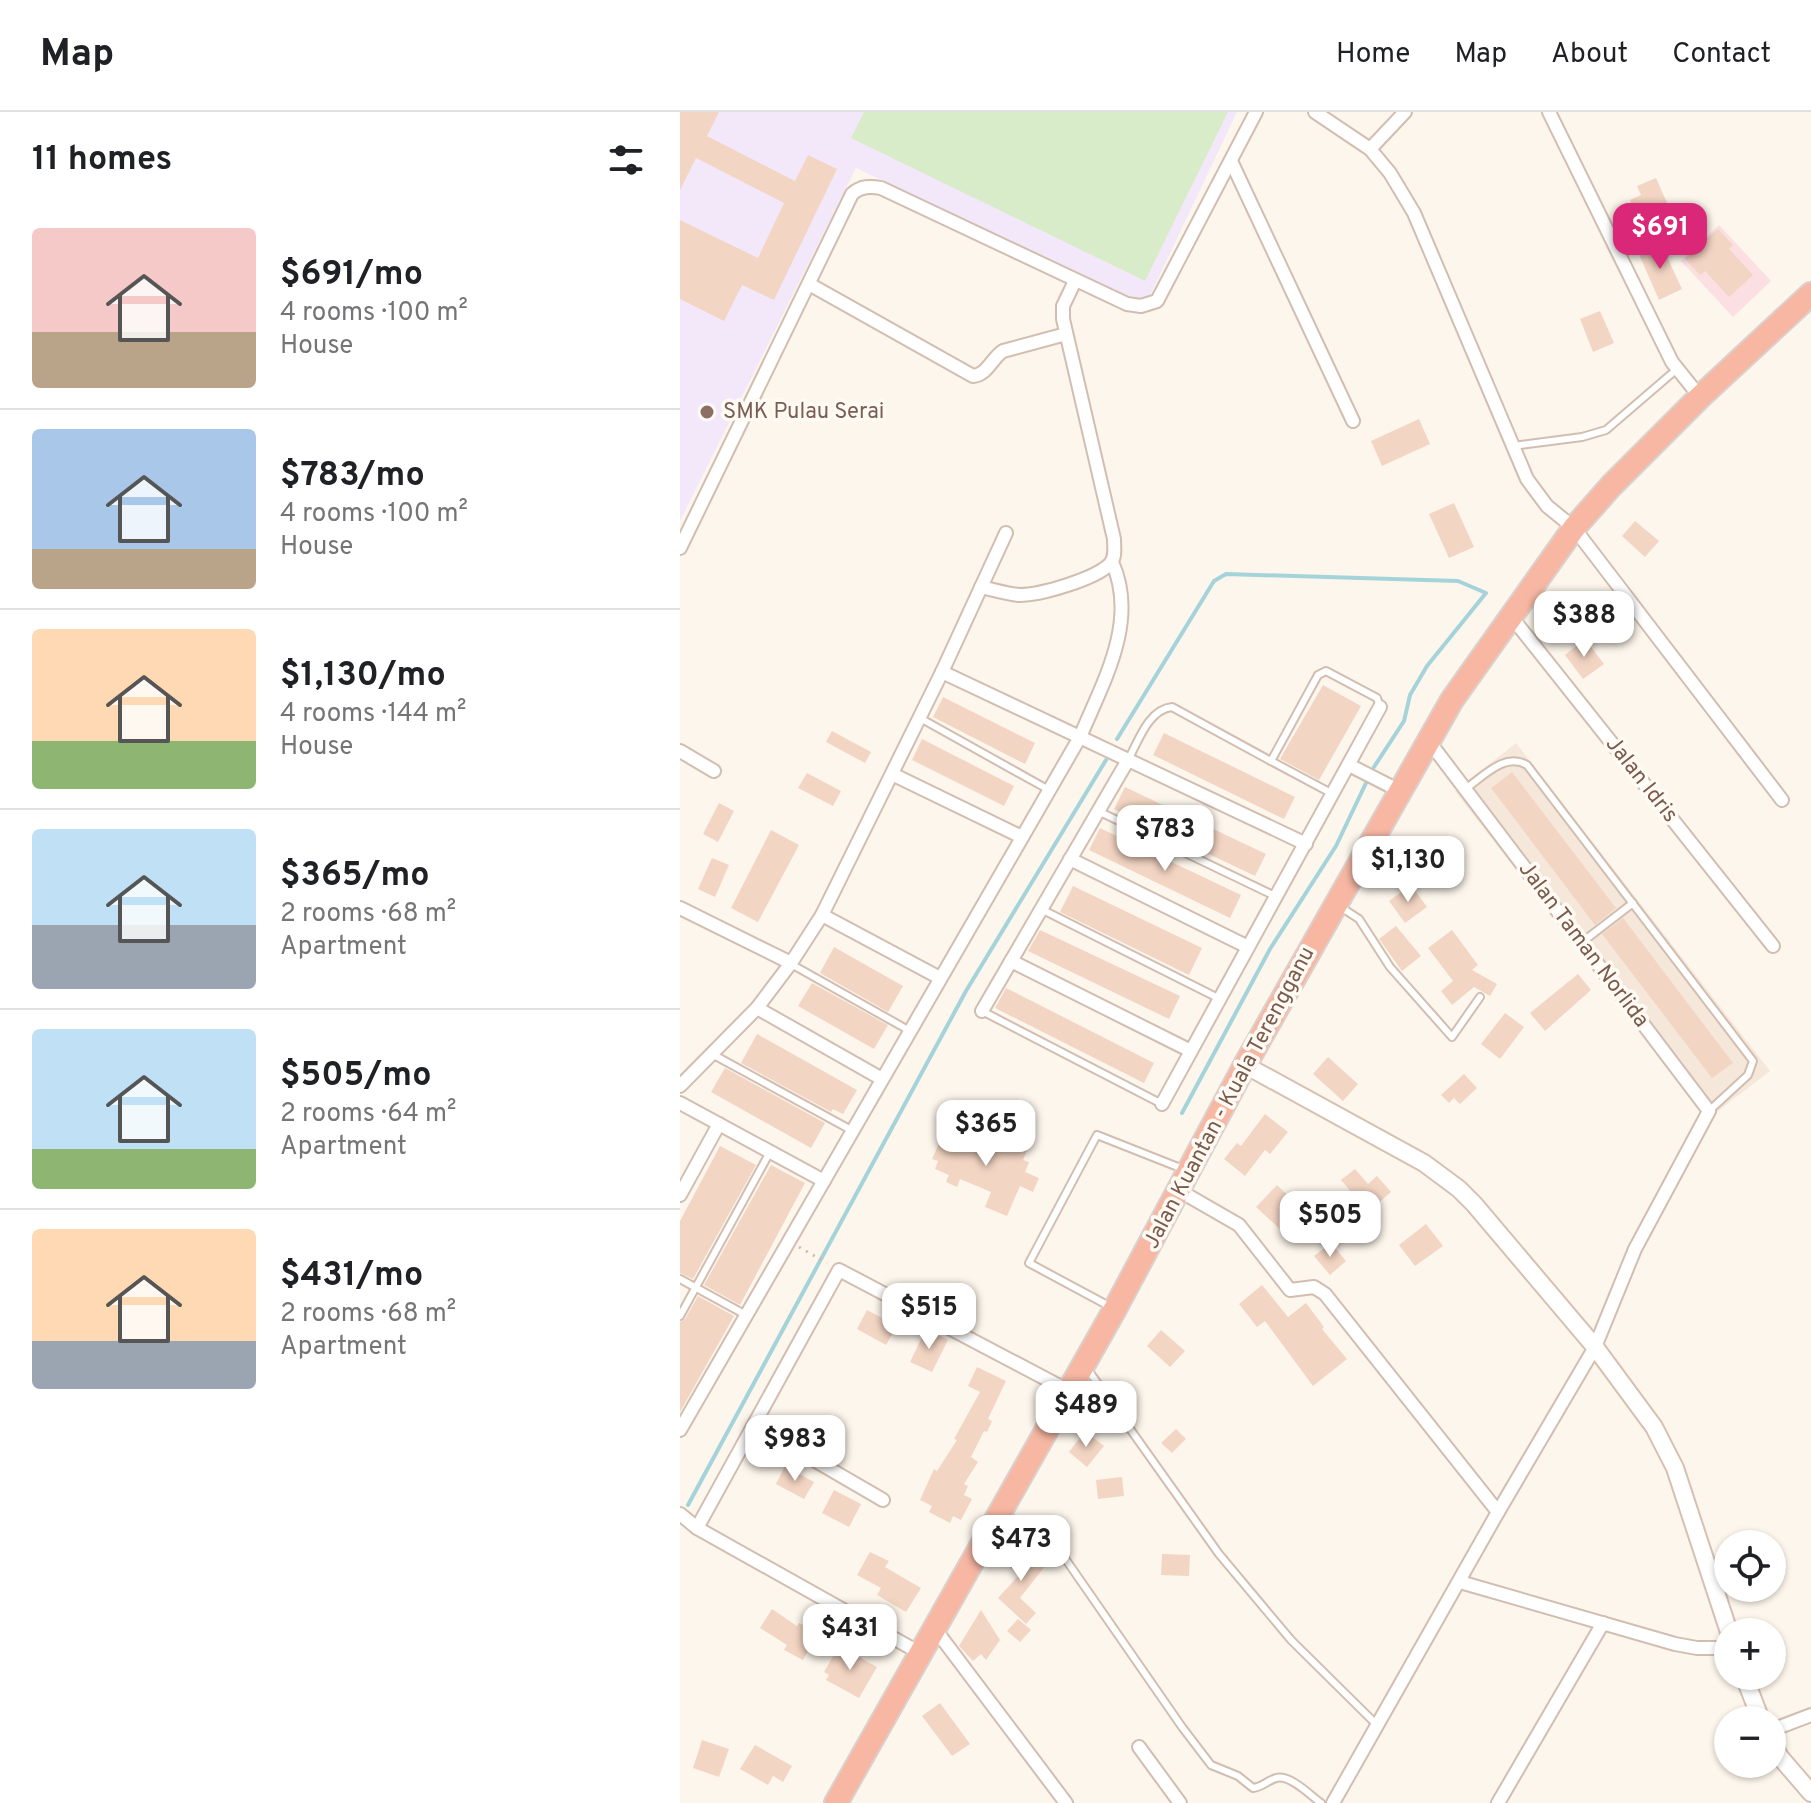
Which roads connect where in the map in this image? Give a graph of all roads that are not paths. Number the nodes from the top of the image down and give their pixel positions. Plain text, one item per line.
1 (1256, 112) edge
2 (1315, 112) edge
3 (1405, 112) edge
4 (1549, 112) edge
5 (1370, 149) junction
6 (1231, 161) junction
7 (1075, 281) junction
8 (809, 284) junction
9 (1811, 294) edge
10 (1066, 334) junction
11 (1677, 369) junction
12 (1700, 397) junction
13 (1353, 421) dead end
14 (1513, 446) junction
15 (1574, 528) junction
16 (1006, 533) dead end
17 (680, 548) edge
18 (1112, 562) junction
19 (981, 587) junction
20 (1510, 615) junction
21 (942, 672) junction
22 (1380, 707) joint
23 (920, 718) junction
24 (1080, 737) junction
25 (1428, 740) junction
26 (680, 751) edge
27 (1128, 760) junction
28 (1271, 761) junction
29 (1349, 765) junction
30 (714, 771) dead end
31 (892, 774) junction
32 (1465, 789) junction
33 (1049, 790) junction
34 (1400, 791) junction
35 (1333, 794) junction
36 (1782, 800) dead end
37 (1098, 811) junction
38 (1022, 837) junction
39 (1306, 844) junction
40 (1070, 859) junction
41 (1276, 896) junction
42 (1633, 903) junction
43 (1336, 904) junction
44 (680, 908) edge
45 (1041, 909) junction
46 (822, 915) junction
47 (1581, 943) junction
48 (1773, 946) dead end
49 (1248, 947) junction
50 (1011, 961) junction
51 (791, 963) junction
52 (940, 978) junction
53 (1480, 997) dead end
54 (1220, 999) junction
55 (757, 1008) junction
56 (982, 1011) joint
57 (910, 1031) junction
58 (1191, 1051) junction
59 (712, 1054) junction
60 (1245, 1065) junction
61 (882, 1079) junction
62 (680, 1086) edge
63 (680, 1103) edge
64 (1162, 1104) joint
65 (1709, 1111) junction
66 (719, 1124) junction
67 (853, 1131) junction
68 (770, 1152) junction
69 (824, 1181) junction
70 (1185, 1181) junction
71 (680, 1195) edge
72 (680, 1279) edge
73 (696, 1287) junction
74 (1115, 1309) junction
75 (746, 1315) junction
76 (680, 1316) edge
77 (1595, 1347) junction
78 (1084, 1364) junction
79 (1069, 1391) junction
80 (754, 1425) junction
81 (680, 1430) edge
82 (883, 1500) dead end
83 (1498, 1512) junction
84 (680, 1514) edge
85 (999, 1515) junction
86 (697, 1528) junction
87 (1460, 1582) junction
88 (1724, 1618) edge
89 (1603, 1623) junction
90 (935, 1629) junction
91 (1714, 1647) edge
92 (920, 1653) junction
93 (1811, 1715) edge
94 (1377, 1725) junction
95 (1786, 1725) edge
96 (1139, 1747) dead end
97 (1786, 1764) edge
98 (1811, 1793) edge
99 (836, 1803) edge
100 (1066, 1803) edge
101 (1180, 1803) edge
102 (1321, 1803) edge
103 (1333, 1803) edge
104 (1498, 1803) edge

1 - 6 street
2 - 5 street
3 - 5 street
4 - 11 street
5 - 14 street
6 - 7 street
6 - 13 street
7 - 8 street
7 - 10 street
8 - 10 street
8 - 17 street
9 - 12 highway, Jalan Kuantan - Kuala Terengganu
10 - 18 street
11 - 12 street
11 - 14 lane
12 - 15 highway, Jalan Kuantan - Kuala Terengganu
14 - 15 street
15 - 20 highway, Jalan Kuantan - Kuala Terengganu
15 - 36 street
16 - 19 street
18 - 19 street
18 - 24 street
19 - 21 street
20 - 25 highway, Jalan Kuantan - Kuala Terengganu
20 - 48 street, Jalan Idris
21 - 23 street
21 - 24 street
22 - 28 lane
22 - 29 street
23 - 31 street
23 - 33 lane
24 - 27 street
24 - 33 street
25 - 32 street, Jalan Taman Norlida
25 - 34 highway, Jalan Kuantan - Kuala Terengganu
26 - 30 street
27 - 28 lane
27 - 37 street
27 - 39 street
28 - 35 lane
29 - 34 street
29 - 35 street
31 - 38 street
31 - 46 street
32 - 42 lane
32 - 47 street, Jalan Taman Norlida
33 - 38 street
34 - 43 highway, Jalan Kuantan - Kuala Terengganu
35 - 39 street
37 - 40 street
37 - 41 lane
38 - 52 street
39 - 41 street
40 - 45 street
40 - 49 street
41 - 49 street
42 - 47 lane
42 - 65 lane
43 - 53 lane
43 - 60 highway, Jalan Kuantan - Kuala Terengganu
44 - 51 street
45 - 50 street
45 - 54 lane
46 - 51 street
46 - 52 street
47 - 65 street, Jalan Taman Norlida
49 - 54 street
50 - 56 street
50 - 58 street
51 - 55 street
51 - 57 lane
52 - 57 street
54 - 58 street
55 - 59 street
55 - 61 street
56 - 64 lane
57 - 61 street
58 - 64 street
59 - 62 street
59 - 67 lane
60 - 70 highway, Jalan Kuantan - Kuala Terengganu
60 - 77 street
61 - 67 street
63 - 66 street
65 - 77 street
66 - 68 street
66 - 71 street
67 - 69 street
68 - 69 street
68 - 73 lane
69 - 75 street
70 - 74 highway, Jalan Kuantan - Kuala Terengganu
70 - 74 lane
70 - 83 street
72 - 73 lane
73 - 75 lane
73 - 76 lane
74 - 78 highway, Jalan Kuantan - Kuala Terengganu
75 - 81 street
77 - 83 street
77 - 88 street
78 - 79 highway, Jalan Kuantan - Kuala Terengganu
78 - 94 lane
79 - 80 street
79 - 85 highway, Jalan Kuantan - Kuala Terengganu
80 - 82 street
80 - 86 street
83 - 87 street
84 - 86 street
85 - 90 highway, Jalan Kuantan - Kuala Terengganu
85 - 102 lane
86 - 92 street
87 - 89 street
87 - 94 street
89 - 91 street
89 - 104 street
90 - 92 highway, Jalan Kuantan - Kuala Terengganu
90 - 100 street
92 - 99 highway, Jalan Kuantan - Kuala Terengganu
93 - 95 street
94 - 103 street
96 - 101 street
97 - 98 street

